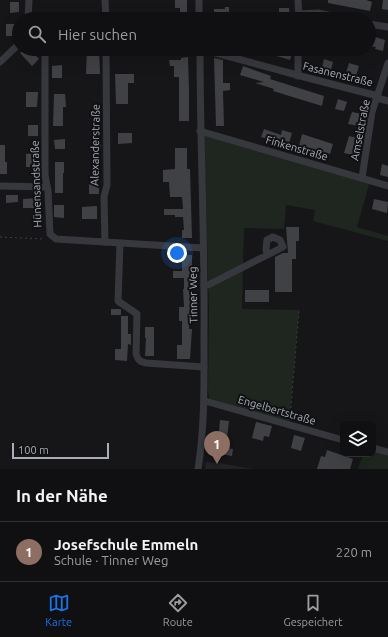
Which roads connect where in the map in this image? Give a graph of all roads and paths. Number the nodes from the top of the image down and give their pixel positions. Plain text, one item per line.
1 (29, 0) edge
2 (106, 0) edge
3 (199, 0) edge
4 (298, 0) edge
5 (28, 12) edge
6 (106, 12) edge
7 (199, 12) edge
8 (299, 12) edge
9 (376, 25) edge
10 (388, 27) edge
11 (12, 51) edge
12 (45, 56) edge
13 (106, 56) edge
14 (200, 56) edge
15 (225, 56) edge
16 (298, 56) edge
17 (0, 62) edge
18 (388, 63) edge
19 (298, 76) junction
20 (377, 97) junction
21 (388, 101) edge
22 (200, 131) junction
23 (362, 178) junction
24 (0, 186) edge
25 (46, 186) junction
26 (388, 186) edge
27 (0, 237) edge
28 (56, 239) junction
29 (105, 242) junction
30 (120, 243) junction
31 (203, 248) junction
32 (267, 255) dead end
33 (204, 285) junction
34 (299, 310) dead end
35 (204, 367) junction
36 (205, 401) junction
37 (289, 424) junction
38 (340, 439) edge
39 (376, 449) edge
40 (388, 452) edge
41 (198, 469) edge

1 - 5 street
2 - 6 street
3 - 7 street
4 - 8 street
9 - 10 street
11 - 17 street
12 - 25 street, Hünensandstraße
13 - 29 street, Alexanderstraße
14 - 22 street, Tinner Weg
15 - 19 street, Fasanenstraße
16 - 19 street
18 - 20 street, Amselstraße
19 - 20 street, Fasanenstraße
20 - 21 street, Fasanenstraße
20 - 23 street, Amselstraße
22 - 23 street, Finkenstraße
22 - 31 street, Tinner Weg
23 - 26 street, Finkenstraße
24 - 25 street
25 - 28 street, Hünensandstraße
27 - 28 path
28 - 29 street
29 - 30 street
30 - 31 street
30 - 35 street
31 - 33 street, Tinner Weg
32 - 33 street
33 - 35 street, Tinner Weg
34 - 37 path
35 - 36 street, Tinner Weg
36 - 37 street, Engelbertstraße
36 - 41 street, Tinner Weg
37 - 38 street, Engelbertstraße
39 - 40 street

